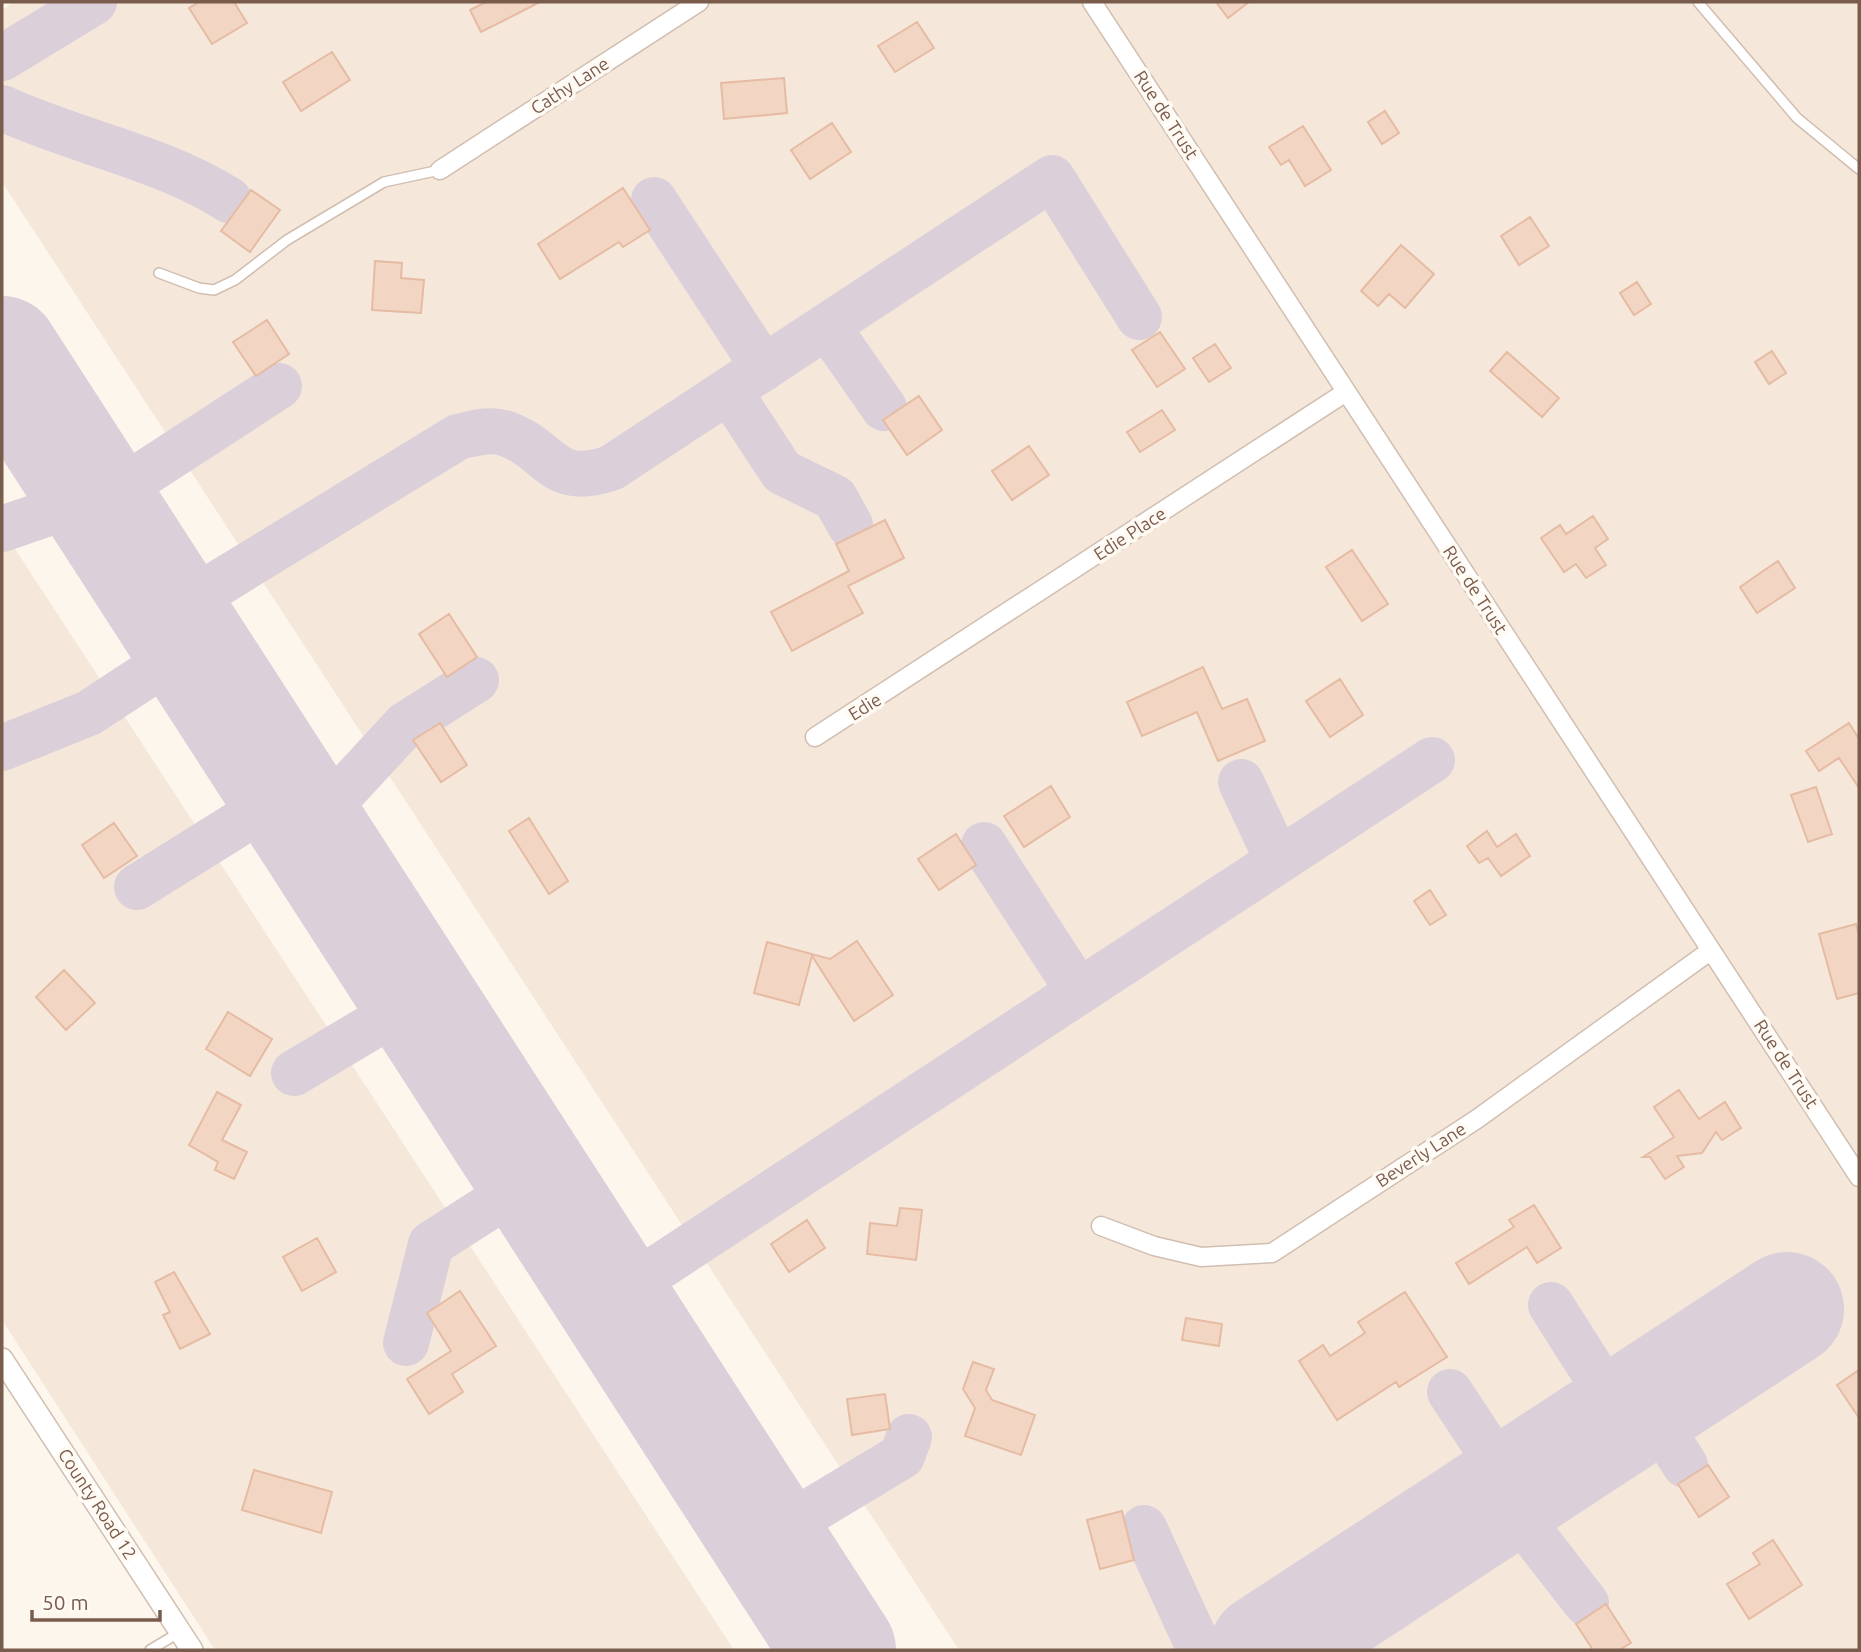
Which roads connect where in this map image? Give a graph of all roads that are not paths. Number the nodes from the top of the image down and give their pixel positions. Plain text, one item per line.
1 (699, 2) edge
2 (1093, 2) edge
3 (1698, 2) edge
4 (1859, 169) edge
5 (440, 170) joint
6 (159, 273) dead end
7 (1346, 392) junction
8 (913, 675) joint
9 (815, 737) dead end
10 (1710, 951) junction
11 (1859, 1177) edge
12 (1101, 1226) dead end
13 (2, 1359) edge
14 (180, 1632) junction
15 (150, 1650) edge
16 (192, 1650) edge

1 - 5 street, Cathy Lane
2 - 7 street, Rue de Trust
3 - 4 lane
5 - 6 lane
7 - 8 street, Edie Place
7 - 10 street, Rue de Trust
8 - 9 street, Edie
10 - 11 street, Rue de Trust
10 - 12 street, Beverly Lane
13 - 14 street, County Road 12
14 - 15 lane
14 - 16 street, County Road 12

